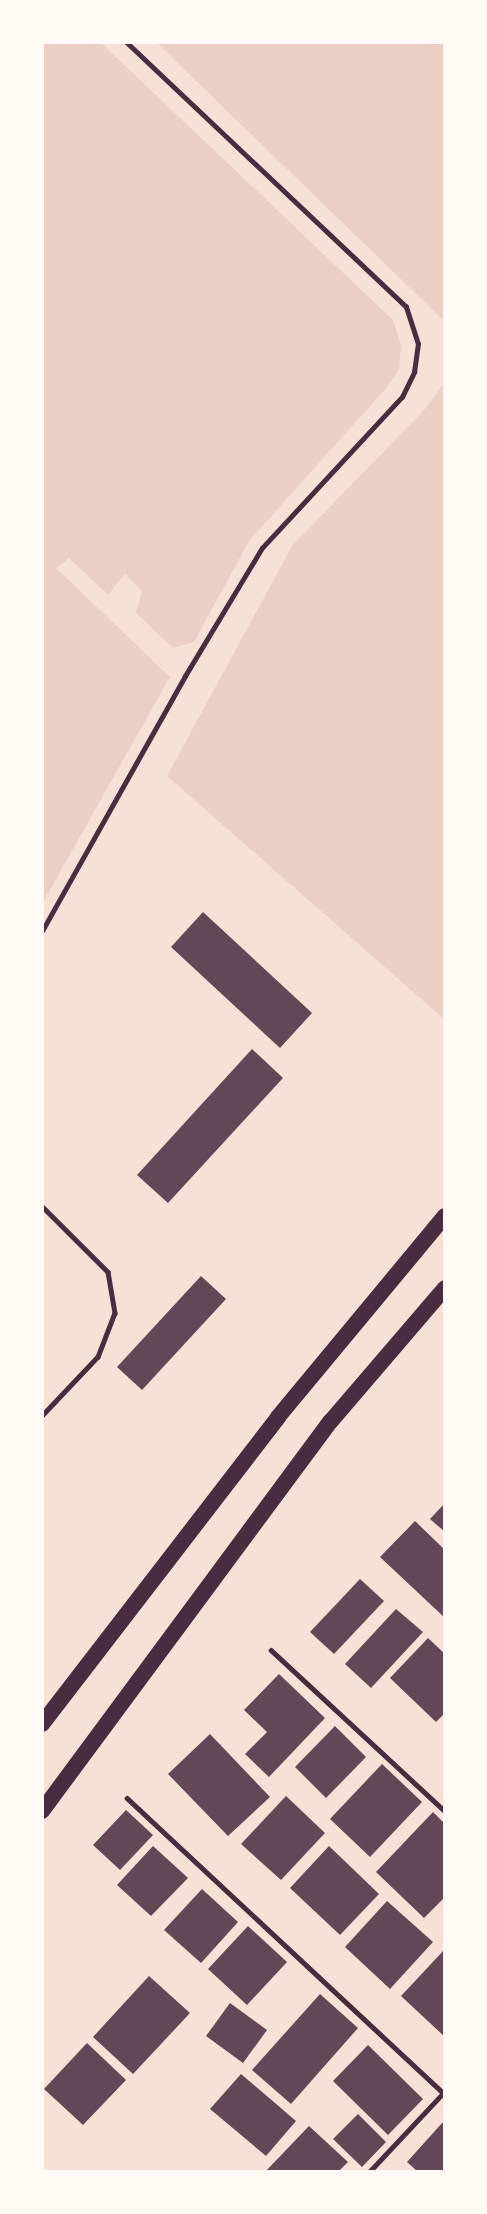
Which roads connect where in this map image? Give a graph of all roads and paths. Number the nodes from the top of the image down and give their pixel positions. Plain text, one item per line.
1 (126, 42) edge
2 (42, 931) edge
3 (42, 1206) edge
4 (445, 1216) edge
5 (445, 1288) edge
6 (42, 1416) edge
7 (271, 1650) dead end
8 (42, 1724) edge
9 (127, 1798) dead end
10 (42, 1811) edge
11 (445, 1811) edge
12 (444, 2092) edge
13 (369, 2172) edge

1 - 2 lane
3 - 6 lane
4 - 8 highway
5 - 10 highway
7 - 11 lane
9 - 12 lane
12 - 13 lane

